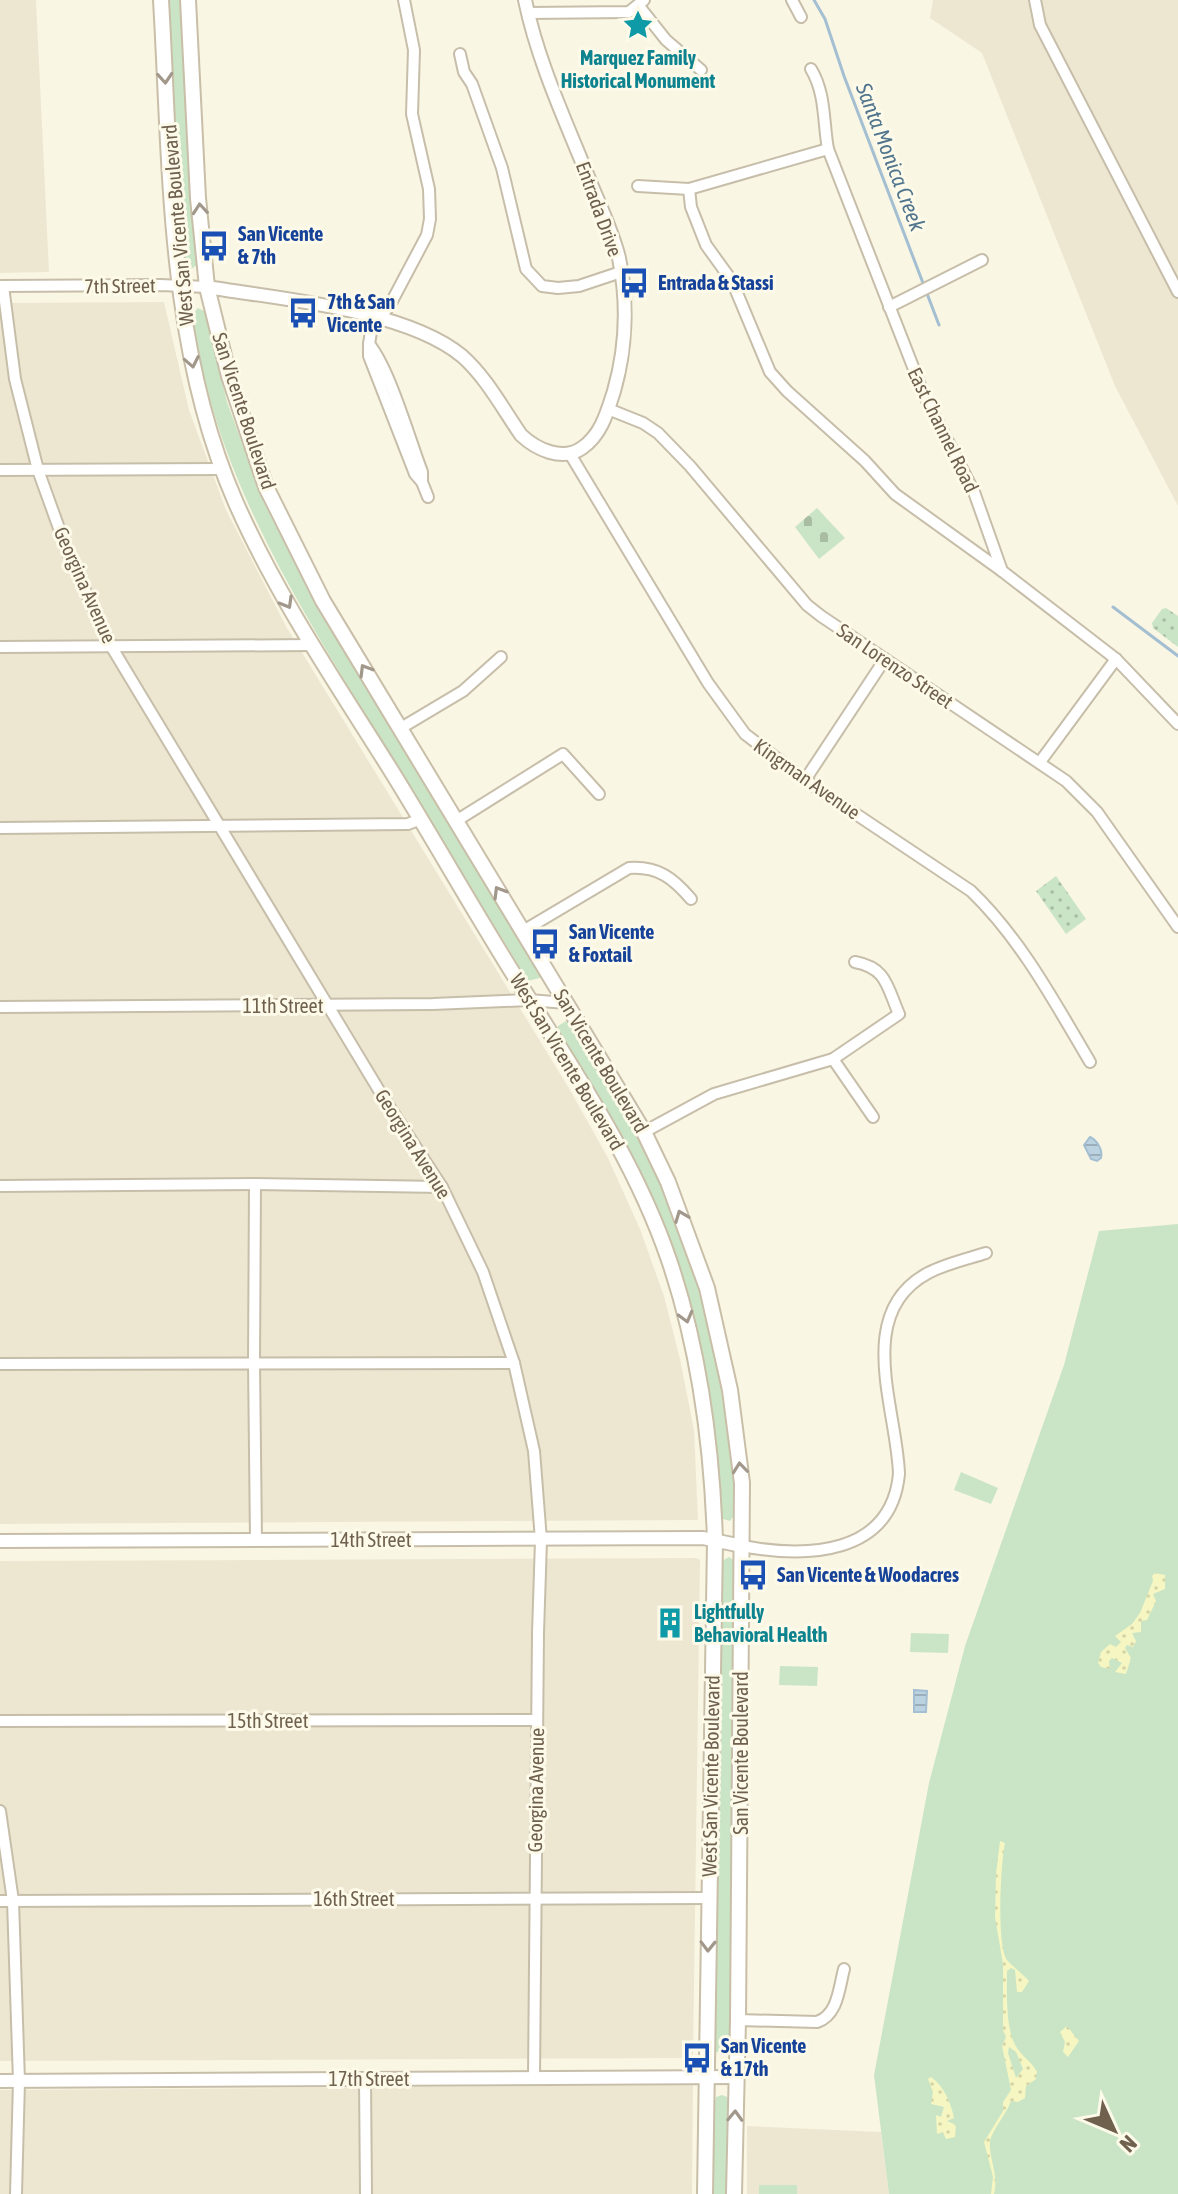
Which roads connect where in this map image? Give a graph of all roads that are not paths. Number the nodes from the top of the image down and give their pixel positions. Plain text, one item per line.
1 (161, 0) edge
2 (188, 0) edge
3 (404, 0) edge
4 (792, 0) edge
5 (1035, 0) edge
6 (642, 3) edge
7 (526, 6) edge
8 (801, 17) dead end
9 (460, 54) dead end
10 (811, 69) dead end
11 (701, 70) dead end
12 (828, 149) junction
13 (638, 186) dead end
14 (689, 189) junction
15 (982, 260) dead end
16 (621, 272) junction
17 (2, 286) edge
18 (179, 286) junction
19 (207, 287) junction
20 (1178, 292) edge
21 (889, 307) junction
22 (380, 319) junction
23 (608, 409) junction
24 (570, 454) junction
25 (223, 469) junction
26 (0, 470) edge
27 (38, 470) junction
28 (428, 497) dead end
29 (1002, 571) junction
30 (313, 645) junction
31 (111, 646) junction
32 (0, 647) edge
33 (501, 657) dead end
34 (885, 659) junction
35 (1116, 659) junction
36 (1178, 724) edge
37 (401, 728) junction
38 (1040, 762) junction
39 (805, 780) junction
40 (599, 794) dead end
41 (421, 819) junction
42 (456, 821) junction
43 (0, 828) edge
44 (220, 828) junction
45 (691, 899) dead end
46 (1178, 927) edge
47 (523, 931) junction
48 (855, 962) dead end
49 (529, 1000) junction
50 (566, 1003) junction
51 (329, 1005) junction
52 (0, 1007) edge
53 (833, 1059) junction
54 (1090, 1062) dead end
55 (873, 1117) dead end
56 (644, 1132) junction
57 (255, 1184) junction
58 (0, 1186) edge
59 (442, 1187) junction
60 (986, 1253) dead end
61 (254, 1363) junction
62 (514, 1363) junction
63 (0, 1364) edge
64 (256, 1540) junction
65 (541, 1540) junction
66 (0, 1541) edge
67 (715, 1541) junction
68 (742, 1546) junction
69 (537, 1720) junction
70 (0, 1721) edge
71 (0, 1811) edge
72 (535, 1898) junction
73 (709, 1898) junction
74 (0, 1901) edge
75 (13, 1901) junction
76 (844, 1969) dead end
77 (738, 2020) junction
78 (707, 2077) junction
79 (737, 2077) junction
80 (534, 2078) junction
81 (365, 2080) junction
82 (0, 2081) edge
83 (19, 2081) junction
84 (16, 2194) edge
85 (366, 2194) edge
86 (705, 2194) edge
87 (734, 2194) edge

1 -> 18 main road, West San Vicente Boulevard
19 -> 2 main road, San Vicente Boulevard
3 - 22 street
4 - 8 street
5 - 20 street
6 - 7 street
6 - 11 street
7 - 16 street, Entrada Drive
9 - 16 street
10 - 12 street, East Channel Road
12 - 14 street
12 - 21 street, East Channel Road
13 - 14 street
14 - 29 street
15 - 21 street
16 - 23 street, Entrada Drive
17 - 18 street, 7th Street
17 - 27 street, Georgina Avenue
18 - 19 street, 7th Street
18 -> 25 main road, West San Vicente Boulevard
19 - 22 street, 7th Street
37 -> 19 main road, San Vicente Boulevard
21 - 29 street, East Channel Road
22 - 24 street
22 - 28 street
23 - 24 street, Entrada Drive
23 - 34 street, San Lorenzo Street
24 - 39 street, Kingman Avenue
25 - 27 street
25 -> 30 main road, West San Vicente Boulevard
26 - 27 street
27 - 31 street, Georgina Avenue
29 - 35 street
30 - 31 street
30 - 41 main road, West San Vicente Boulevard
31 - 32 street
31 - 44 street, Georgina Avenue
33 - 37 street
34 - 38 street, San Lorenzo Street
34 - 39 street
35 - 36 street
35 - 38 street
37 - 42 main road, San Vicente Boulevard
38 - 46 street, San Lorenzo Street
39 - 54 street, Kingman Avenue
40 - 42 street
41 - 44 street
41 - 49 main road, West San Vicente Boulevard
47 -> 42 main road, San Vicente Boulevard
43 - 44 street
44 - 51 street, Georgina Avenue
45 - 47 street
47 - 50 main road, San Vicente Boulevard
48 - 53 street
49 - 50 street, 11th Street
49 - 51 street, 11th Street
49 -> 67 main road, West San Vicente Boulevard
50 - 56 main road, San Vicente Boulevard
51 - 52 street, 11th Street
51 - 59 street, Georgina Avenue
53 - 55 street
53 - 56 street
68 -> 56 main road, San Vicente Boulevard
57 - 58 street
57 - 59 street
57 - 61 street
59 - 62 street, Georgina Avenue
60 - 68 street
61 - 62 street
61 - 63 street
61 - 64 street
62 - 65 street, Georgina Avenue
64 - 65 street, 14th Street
64 - 66 street, 14th Street
65 - 67 street, 14th Street
65 - 69 street, Georgina Avenue
67 - 68 street, 14th Street
67 - 73 main road, West San Vicente Boulevard
68 - 77 main road, San Vicente Boulevard
69 - 70 street, 15th Street
69 - 72 street, Georgina Avenue
71 - 75 street
72 - 73 street, 16th Street
72 - 75 street, 16th Street
72 - 80 street, Georgina Avenue
73 -> 78 main road, West San Vicente Boulevard
74 - 75 street, 16th Street
75 - 83 street
76 - 77 street
77 - 79 main road, San Vicente Boulevard
78 - 79 street, 17th Street
78 - 80 street, 17th Street
78 - 86 main road, West San Vicente Boulevard
87 -> 79 main road, San Vicente Boulevard
80 - 81 street, 17th Street
81 - 83 street, 17th Street
81 - 85 street
82 - 83 street, 17th Street
83 - 84 street

